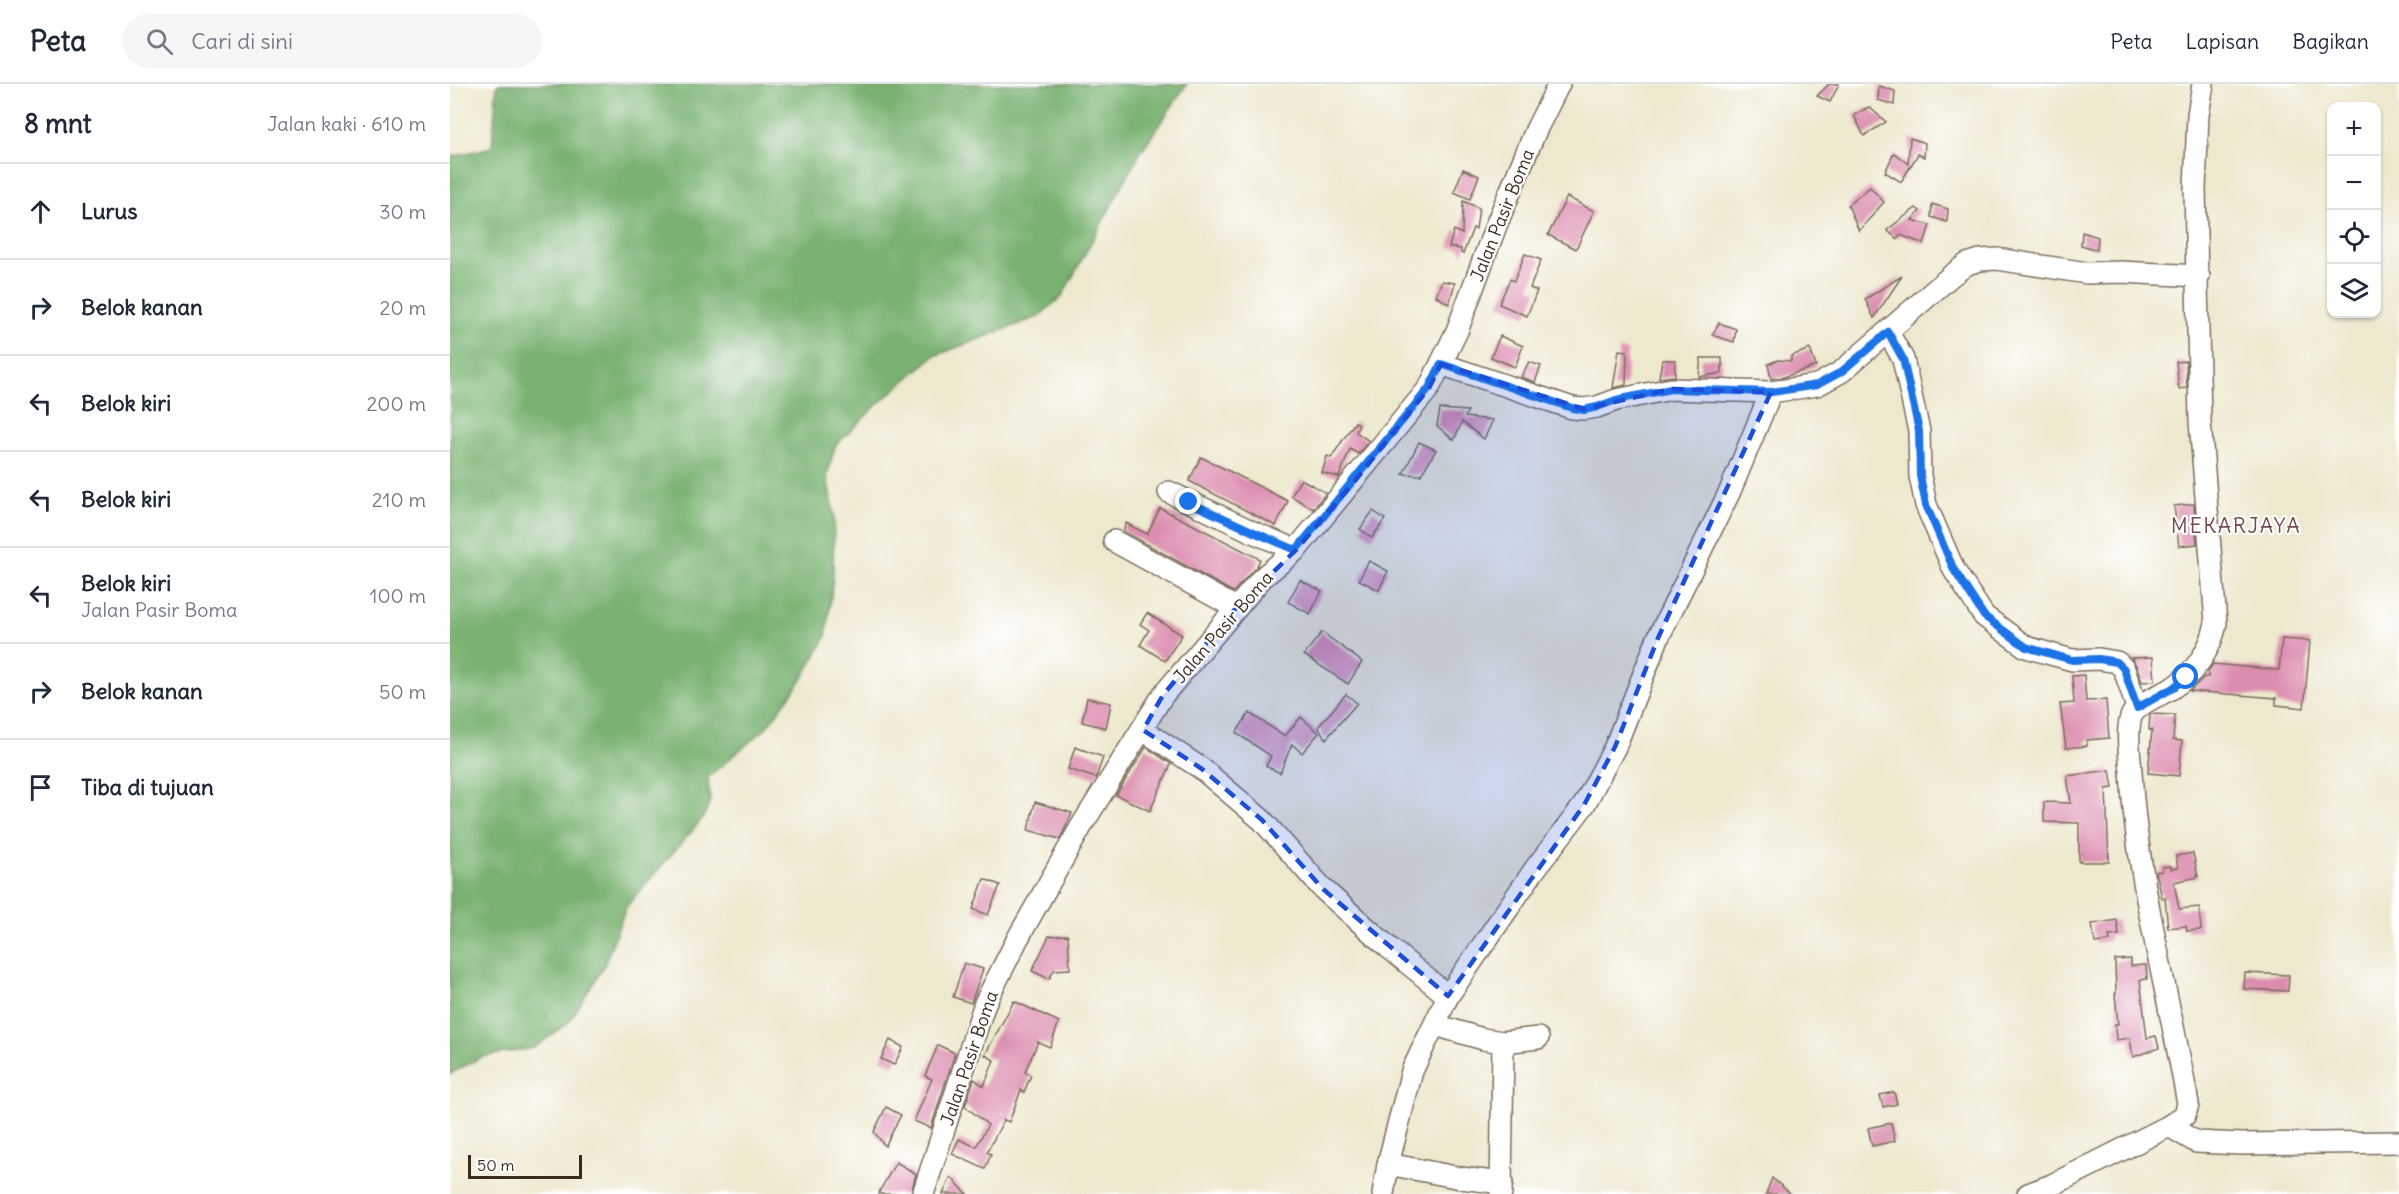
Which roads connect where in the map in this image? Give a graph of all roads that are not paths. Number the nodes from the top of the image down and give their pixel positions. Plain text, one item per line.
1 (1559, 84) edge
2 (2203, 84) edge
3 (2199, 276) junction
4 (1888, 332) junction
5 (1441, 364) junction
6 (1772, 392) junction
7 (1169, 492) dead end
8 (1114, 541) dead end
9 (1296, 550) junction
10 (1236, 608) junction
11 (2137, 708) junction
12 (1143, 730) junction
13 (1448, 996) junction
14 (1434, 1025) junction
15 (1538, 1038) dead end
16 (1503, 1042) junction
17 (2169, 1126) junction
18 (2399, 1142) edge
19 (1388, 1164) junction
20 (1502, 1188) edge
21 (923, 1194) edge
22 (1383, 1194) edge
23 (2028, 1194) edge

1 - 5 street, Jalan Pasir Boma
2 - 3 street
3 - 4 street
3 - 11 street
4 - 6 street
4 - 11 street
5 - 6 street
5 - 9 street, Jalan Pasir Boma
6 - 13 street
7 - 9 street
8 - 10 street
9 - 10 street, Jalan Pasir Boma
10 - 12 street, Jalan Pasir Boma
11 - 17 street
12 - 13 street
12 - 21 street, Jalan Pasir Boma
13 - 14 street
14 - 16 street
14 - 19 street
15 - 16 street
16 - 20 street
17 - 18 street
17 - 23 street
19 - 20 street
19 - 22 street

